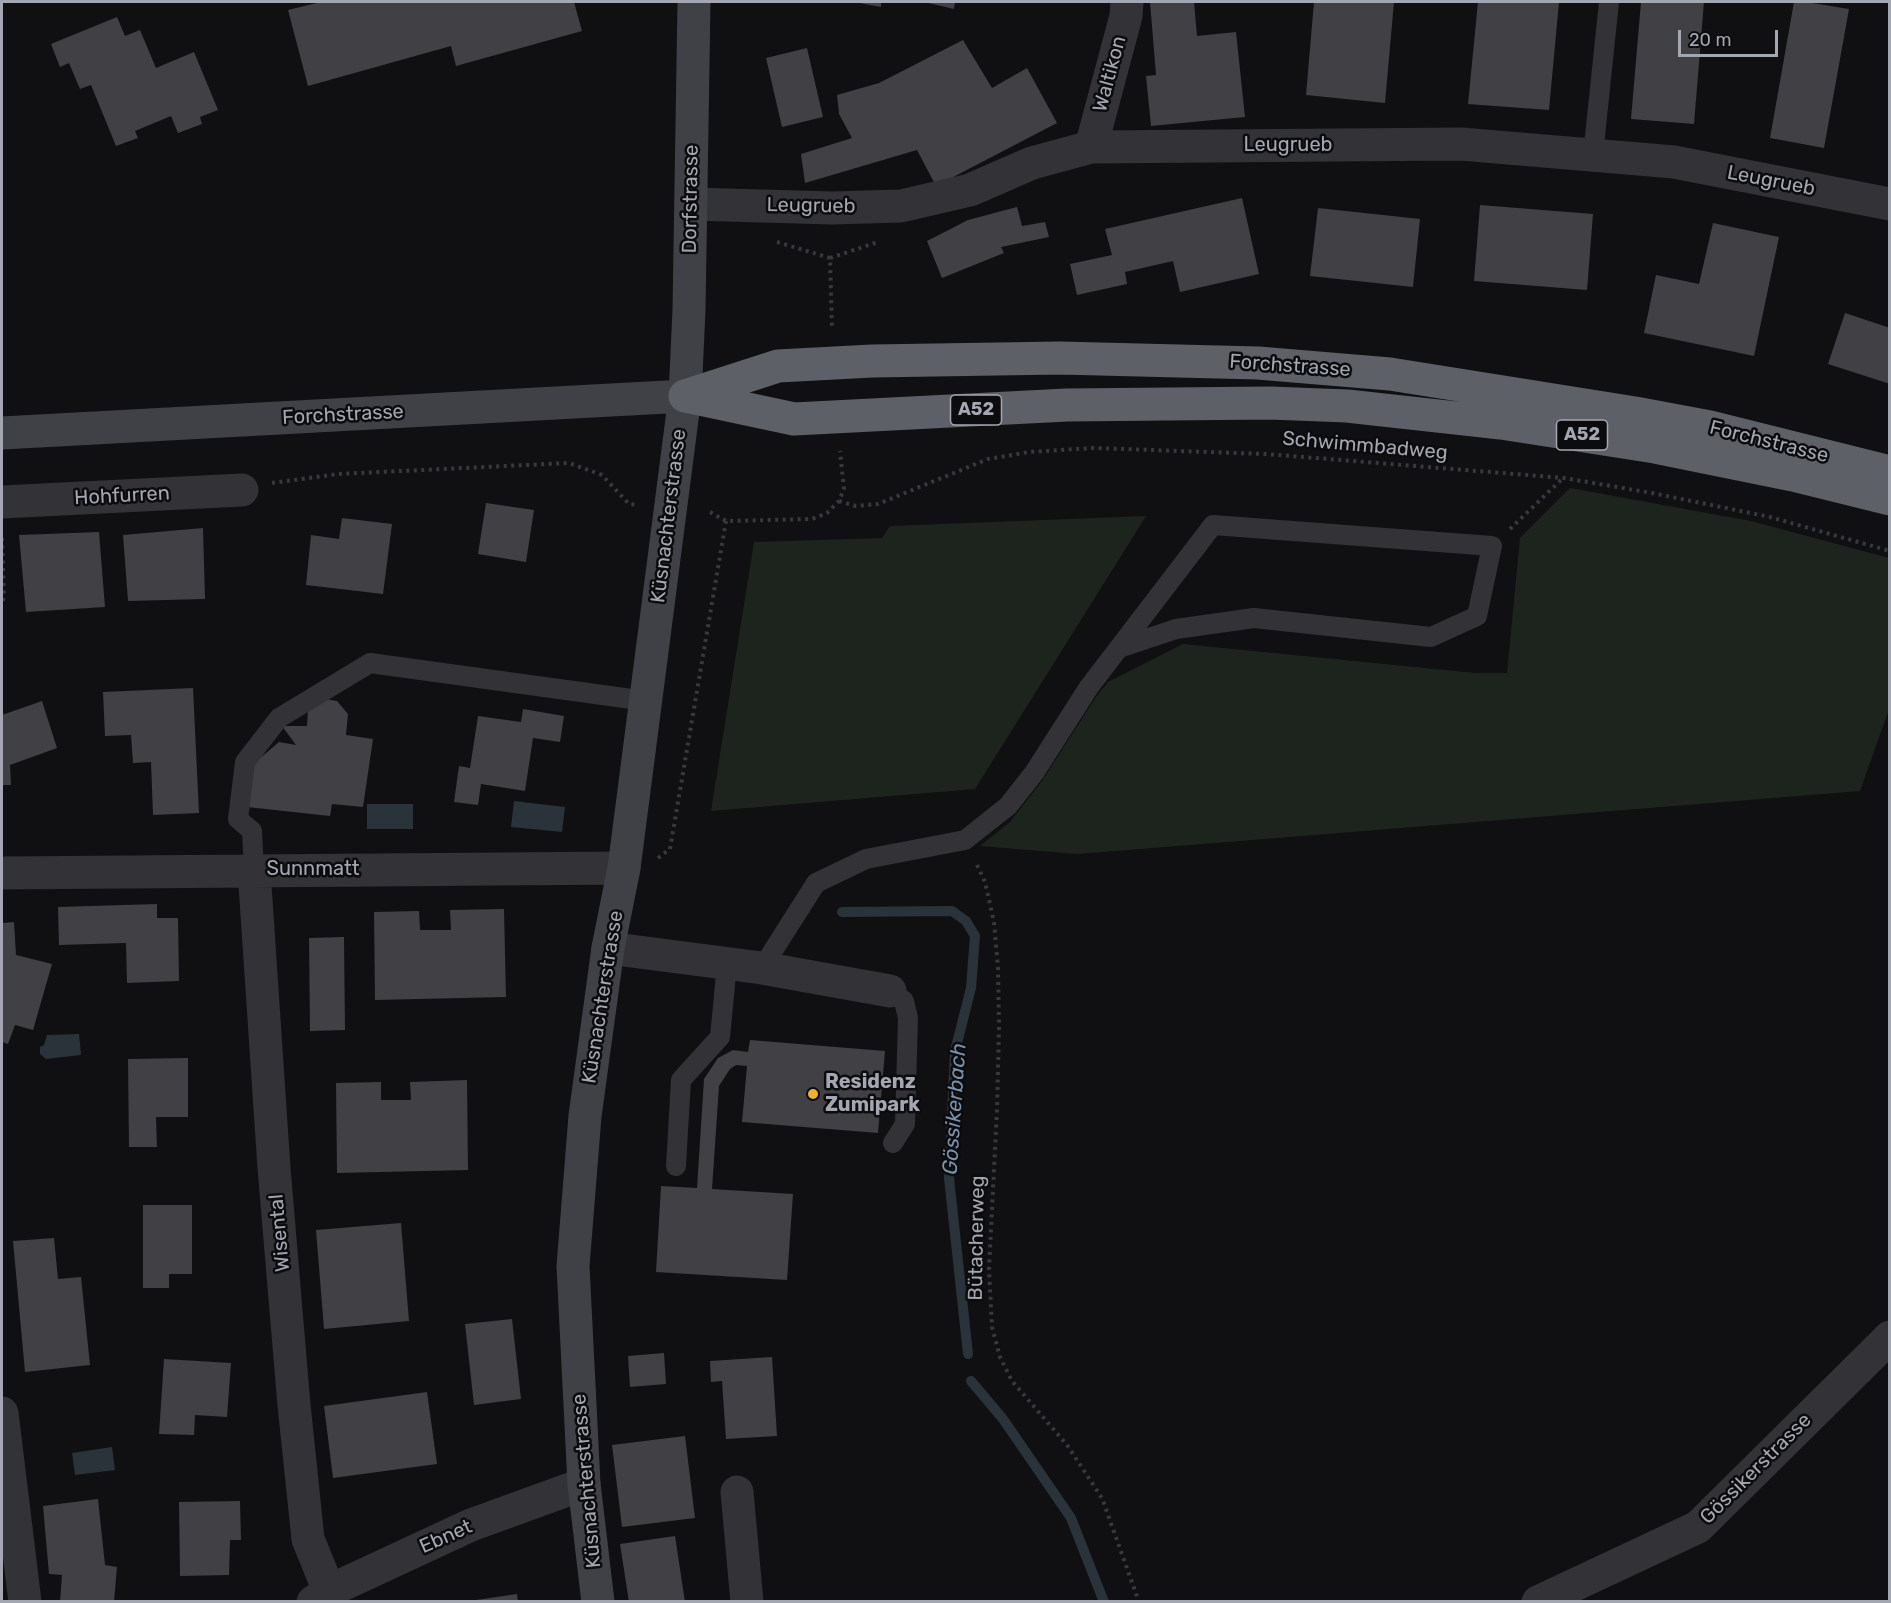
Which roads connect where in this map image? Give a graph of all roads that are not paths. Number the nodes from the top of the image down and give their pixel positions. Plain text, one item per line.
1 (694, 2) edge
2 (1127, 2) edge
3 (1608, 2) edge
4 (1091, 147) junction
5 (1593, 155) junction
6 (691, 204) junction
7 (1890, 204) edge
8 (685, 396) junction
9 (2, 433) edge
10 (1890, 472) edge
11 (242, 490) road end
12 (1890, 499) edge
13 (2, 502) edge
14 (1119, 648) junction
15 (646, 701) junction
16 (624, 868) junction
17 (254, 870) junction
18 (2, 873) edge
19 (608, 948) junction
20 (728, 964) junction
21 (762, 968) junction
22 (890, 991) joint
23 (893, 1143) dead end
24 (676, 1166) dead end
25 (1890, 1337) edge
26 (2, 1413) edge
27 (584, 1484) junction
28 (737, 1492) dead end
29 (321, 1596) edge
30 (25, 1602) edge
31 (598, 1602) edge
32 (747, 1602) edge
33 (1538, 1602) edge

1 - 6 main road, Dorfstrasse
2 - 4 street, Waltikon
3 - 5 lane
4 - 5 street, Leugrueb
4 - 6 street, Leugrueb
5 - 7 street, Leugrueb
6 - 8 main road, Dorfstrasse
8 - 9 main road, Forchstrasse
8 - 10 highway, Forchstrasse / A52
8 - 12 highway, Forchstrasse / A52
8 - 15 main road, Küsnachterstrasse
11 - 13 street, Hohfurren
14 - 14 lane
14 - 21 lane
15 - 16 main road, Küsnachterstrasse
15 - 17 lane
16 - 17 street, Sunnmatt
16 - 19 main road, Küsnachterstrasse
17 - 18 street, Sunnmatt
17 - 29 street, Wisental
19 - 20 street
19 - 27 main road, Küsnachterstrasse
20 - 21 street
20 - 24 lane
21 - 22 street
22 - 23 lane
25 - 33 street, Gössikerstrasse
26 - 30 street
27 - 29 street, Ebnet
27 - 31 main road, Küsnachterstrasse
28 - 32 street

